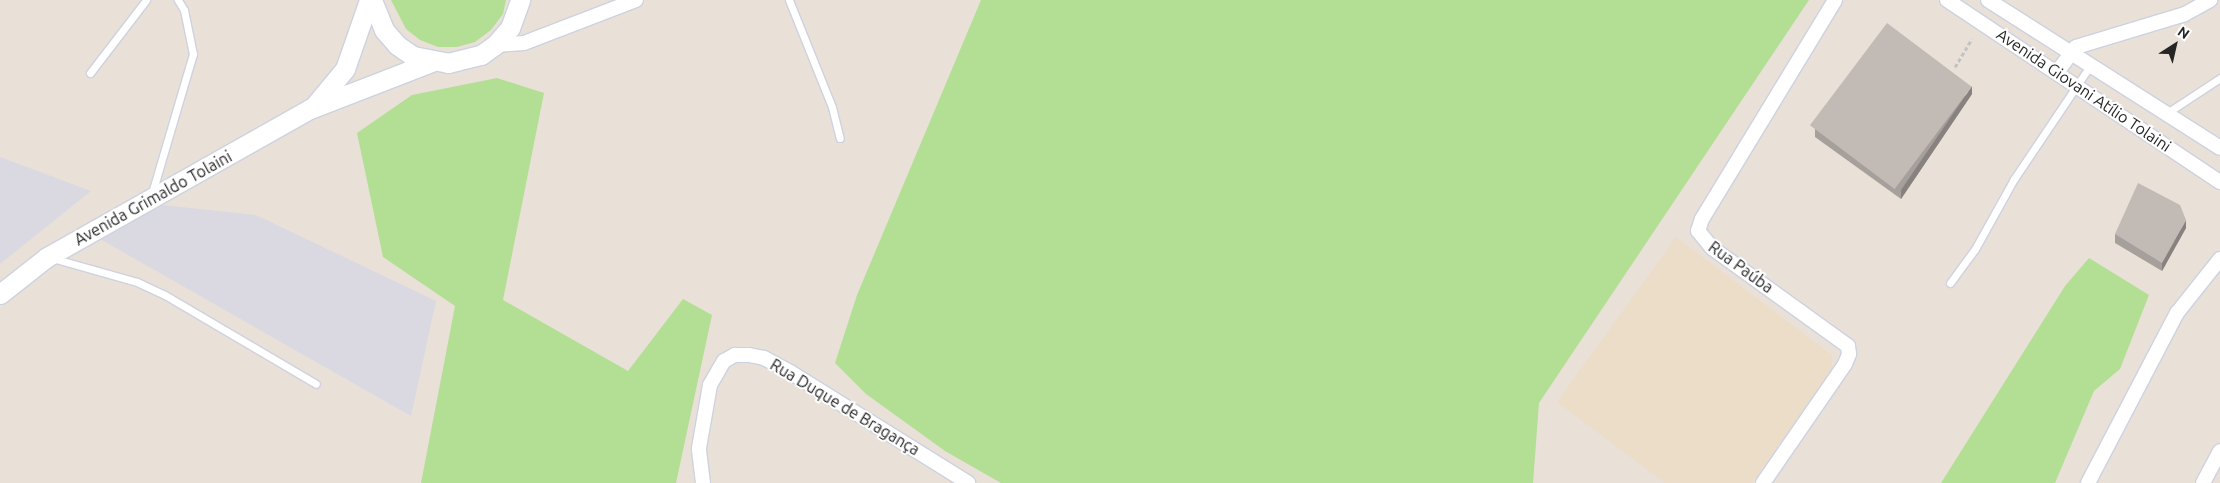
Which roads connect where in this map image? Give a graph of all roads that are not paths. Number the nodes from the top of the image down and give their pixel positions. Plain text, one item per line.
1 (146, 0) edge
2 (178, 0) edge
3 (371, 0) edge
4 (520, 0) edge
5 (636, 0) edge
6 (789, 0) edge
7 (1835, 0) edge
8 (1947, 0) edge
9 (1988, 0) edge
10 (2210, 0) edge
11 (495, 45) junction
12 (2069, 53) junction
13 (431, 62) junction
14 (2090, 66) junction
15 (2058, 72) junction
16 (90, 73) dead end
17 (2220, 78) edge
18 (2077, 84) junction
19 (310, 109) junction
20 (2167, 113) junction
21 (840, 138) dead end
22 (2220, 148) edge
23 (2220, 182) edge
24 (150, 197) junction
25 (47, 257) junction
26 (2220, 259) edge
27 (1950, 283) dead end
28 (0, 294) edge
29 (316, 384) dead end
30 (2220, 451) edge
31 (703, 483) edge
32 (968, 483) edge
33 (1763, 483) edge
34 (2088, 483) edge
35 (2204, 483) edge

1 - 16 lane
2 - 24 lane
3 - 13 street
3 - 19 street, Avenida Grimaldo Tolaini
4 - 11 street
5 - 11 street
6 - 21 lane
7 - 33 street, Rua Paúba
8 - 15 street, Avenida Giovani Atílio Tolaini
9 - 12 street, Avenida Giovani Atílio Tolaini
10 - 12 street
11 - 13 street
12 - 14 street, Avenida Giovani Atílio Tolaini
12 - 15 street
13 - 19 street, Avenida Grimaldo Tolaini
14 - 18 lane
14 - 20 street, Avenida Giovani Atílio Tolaini
15 - 18 street, Avenida Giovani Atílio Tolaini
17 - 20 lane
18 - 23 street, Avenida Giovani Atílio Tolaini
18 - 27 lane
19 - 24 street, Avenida Grimaldo Tolaini
20 - 22 street, Avenida Giovani Atílio Tolaini
24 - 25 street, Avenida Grimaldo Tolaini
25 - 28 street, Avenida Grimaldo Tolaini
25 - 29 lane
26 - 34 street
30 - 35 street
31 - 32 street, Rua Duque de Bragança

